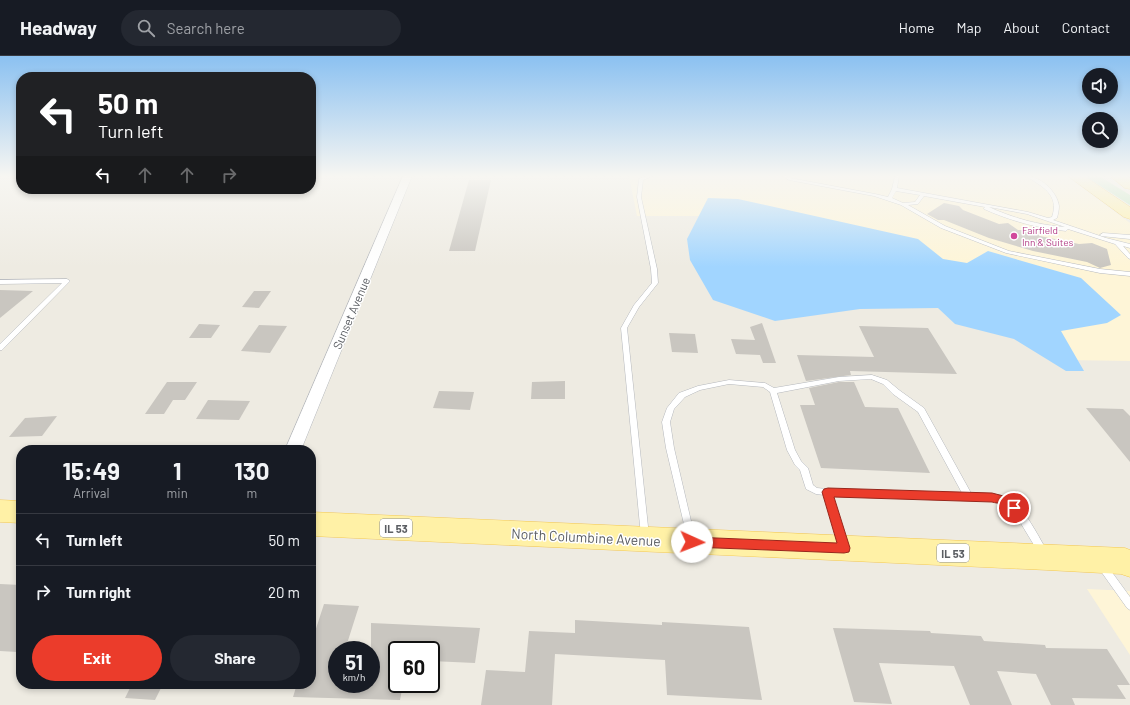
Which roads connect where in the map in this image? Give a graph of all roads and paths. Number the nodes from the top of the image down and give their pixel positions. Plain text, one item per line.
1 (395, 206) edge
2 (641, 206) edge
3 (907, 206) edge
4 (981, 206) edge
5 (989, 206) edge
6 (1055, 206) edge
7 (1119, 206) edge
8 (1130, 214) edge
9 (1049, 219) junction
10 (1070, 229) junction
11 (1092, 235) junction
12 (1130, 237) edge
13 (1118, 244) junction
14 (1130, 246) edge
15 (1130, 257) edge
16 (1130, 274) edge
17 (0, 282) edge
18 (0, 348) edge
19 (774, 391) junction
20 (295, 445) edge
21 (828, 492) junction
22 (968, 496) junction
23 (0, 511) edge
24 (16, 512) edge
25 (316, 524) edge
26 (645, 540) junction
27 (692, 542) junction
28 (844, 548) junction
29 (1047, 557) junction
30 (1121, 558) edge
31 (1130, 605) edge

1 - 20 street, Sunset Avenue
2 - 26 lane
3 - 16 lane
4 - 10 lane
5 - 9 lane
6 - 9 lane
7 - 8 main road
9 - 10 lane
10 - 11 lane
11 - 12 lane
11 - 13 lane
13 - 14 lane
13 - 15 lane
17 - 18 lane
19 - 21 lane
19 - 22 lane
19 - 27 lane
21 - 22 lane
21 - 28 lane
22 - 29 lane
23 - 24 main road
25 - 26 main road, North Columbine Avenue / IL 53
26 - 27 main road, North Columbine Avenue / IL 53
27 - 28 main road, North Columbine Avenue / IL 53
28 - 29 main road, North Columbine Avenue / IL 53
29 - 30 main road, North Columbine Avenue / IL 53
30 - 31 lane

